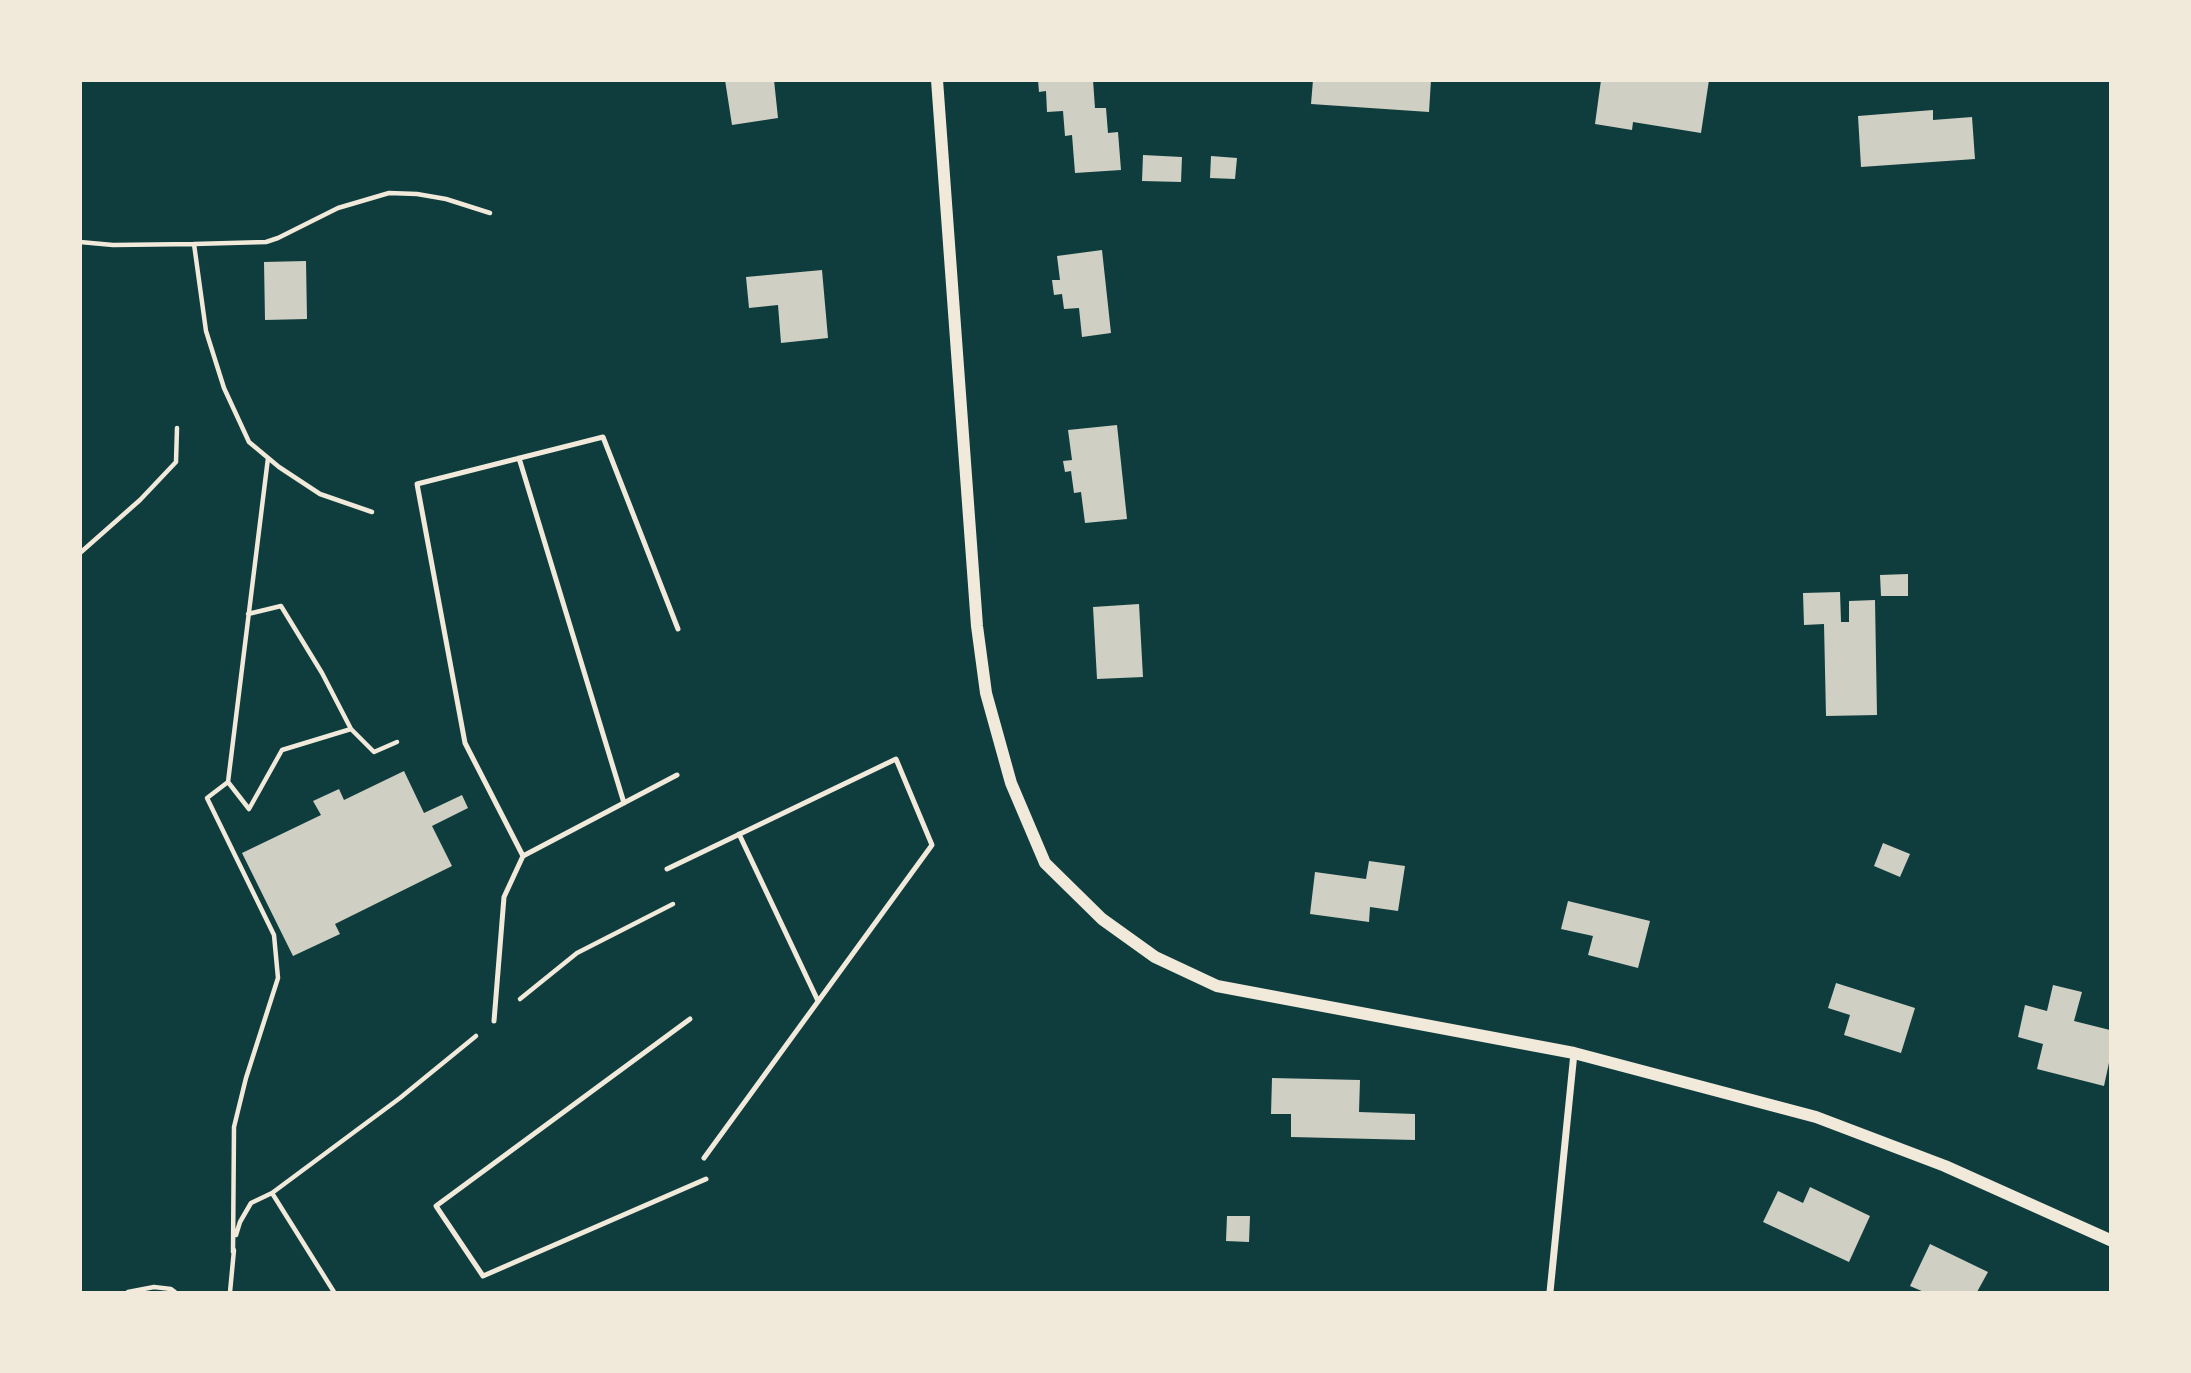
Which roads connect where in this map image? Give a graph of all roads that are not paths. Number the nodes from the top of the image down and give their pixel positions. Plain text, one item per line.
1 (937, 80) edge
2 (519, 458) junction
3 (678, 629) dead end
4 (677, 775) dead end
5 (624, 803) junction
6 (739, 834) junction
7 (523, 856) junction
8 (667, 869) dead end
9 (818, 1001) junction
10 (690, 1019) dead end
11 (494, 1021) road end
12 (1574, 1053) junction
13 (704, 1158) dead end
14 (706, 1179) dead end
15 (2110, 1240) edge
16 (1550, 1293) edge

1 - 12 street
2 - 3 lane
2 - 5 lane
2 - 7 lane
4 - 5 lane
5 - 7 lane
6 - 8 lane
6 - 9 lane
6 - 9 lane
7 - 11 lane
9 - 13 lane
10 - 14 lane
12 - 15 street
12 - 16 street

